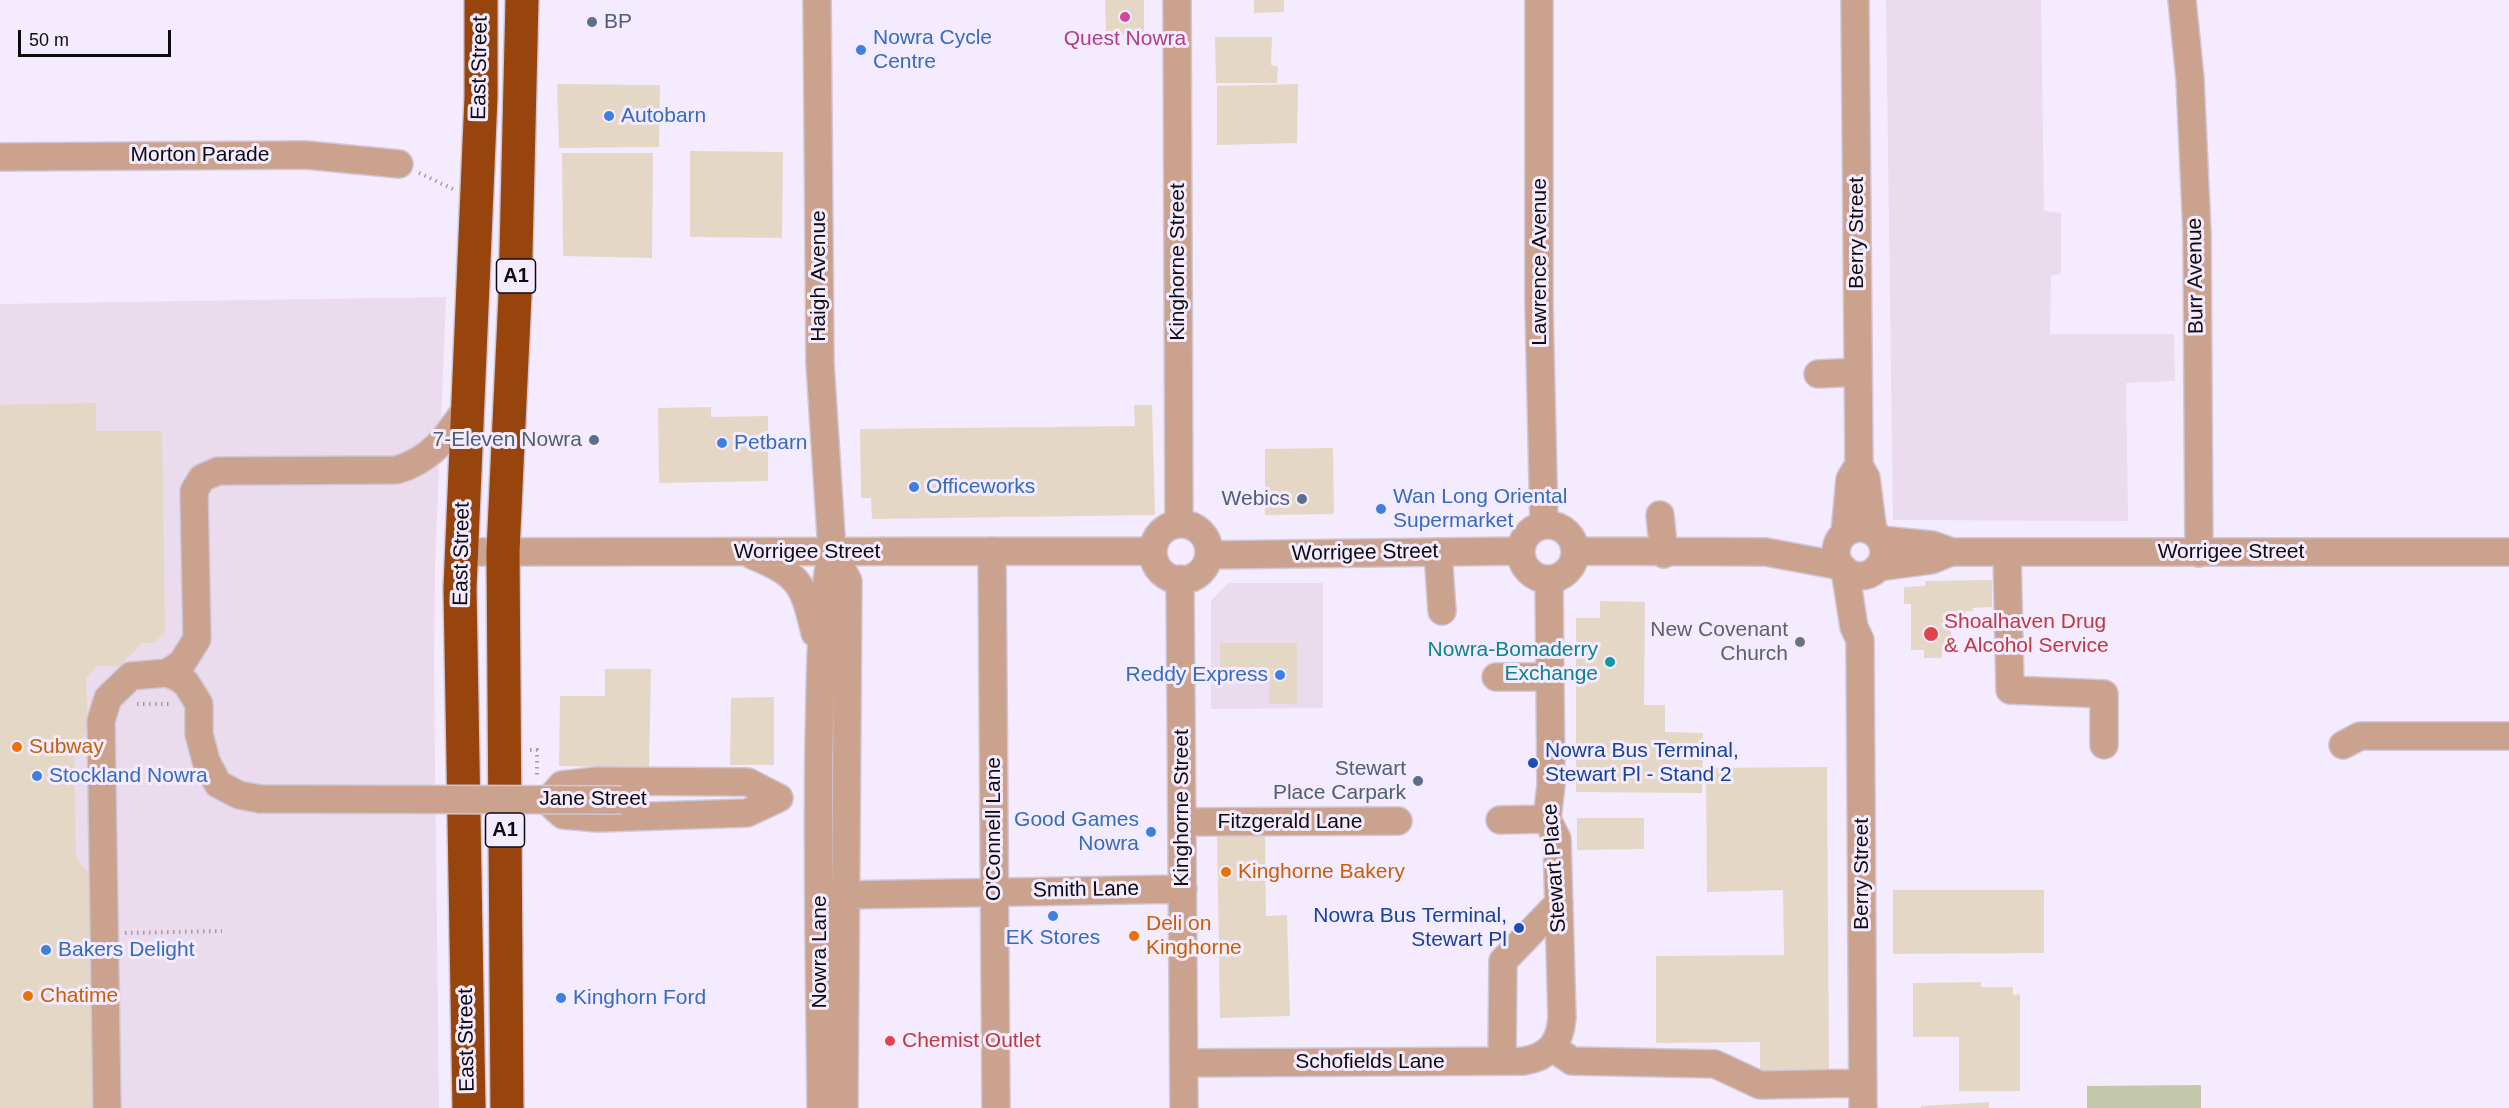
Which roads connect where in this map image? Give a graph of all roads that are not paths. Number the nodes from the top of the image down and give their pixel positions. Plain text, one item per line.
1 (481, 0) edge
2 (522, 0) edge
3 (817, 0) edge
4 (1177, 0) edge
5 (1539, 0) edge
6 (1856, 0) edge
7 (2182, 0) edge
8 (0, 157) edge
9 (399, 164) road end
10 (1858, 372) junction
11 (1818, 374) dead end
12 (466, 409) junction
13 (1859, 465) junction
14 (1660, 515) dead end
15 (1179, 524) junction
16 (1544, 525) junction
17 (1843, 535) junction
18 (1877, 536) junction
19 (503, 551) junction
20 (832, 551) junction
21 (992, 551) junction
22 (1153, 551) junction
23 (1520, 551) junction
24 (461, 552) junction
25 (744, 552) junction
26 (1438, 552) junction
27 (1576, 552) junction
28 (1766, 552) junction
29 (1952, 552) junction
30 (2509, 552) edge
31 (2007, 553) junction
32 (2199, 553) junction
33 (1664, 554) junction
34 (1209, 555) junction
35 (1843, 568) junction
36 (1875, 569) junction
37 (1180, 579) junction
38 (1549, 579) junction
39 (1442, 611) dead end
40 (1860, 640) junction
41 (821, 661) junction
42 (167, 673) junction
43 (1550, 676) junction
44 (1496, 678) dead end
45 (2509, 736) edge
46 (847, 738) junction
47 (2343, 744) dead end
48 (2104, 745) dead end
49 (818, 797) junction
50 (779, 798) junction
51 (1547, 819) junction
52 (1500, 820) dead end
53 (1398, 821) dead end
54 (1182, 822) junction
55 (845, 850) junction
56 (1183, 889) junction
57 (994, 891) junction
58 (845, 895) junction
59 (1560, 903) junction
60 (1553, 1048) junction
61 (1502, 1061) junction
62 (1184, 1063) junction
63 (1863, 1096) edge
64 (107, 1108) edge
65 (469, 1108) edge
66 (507, 1108) edge
67 (821, 1108) edge
68 (844, 1108) edge
69 (996, 1108) edge
70 (1184, 1108) edge

1 - 12 highway, East Street / A1
2 - 19 highway, East Street / A1
3 - 20 street, Haigh Avenue
4 - 15 street, Kinghorne Street
5 - 16 street, Lawrence Avenue
6 - 10 street, Berry Street
7 - 32 street, Burr Avenue
8 - 9 street, Morton Parade
10 - 11 street
10 - 13 street, Berry Street
12 - 24 highway, East Street / A1
12 - 42 street
13 - 17 street, Berry Street
13 - 18 street, Berry Street
14 - 33 street
15 - 22 street
15 - 34 street
16 - 23 street
16 - 27 street
17 - 18 street
17 - 28 street
17 - 35 street
18 - 29 street, Worrigee Street
18 - 36 street
19 - 24 street, Worrigee Street
19 - 25 street, Worrigee Street
19 - 66 highway, East Street / A1
20 - 21 street, Worrigee Street
20 - 25 street, Worrigee Street
20 - 41 street, Nowra Lane
20 - 46 street, Nowra Lane
21 - 22 street, Worrigee Street
21 - 57 street, O'Connell Lane
22 - 37 street
23 - 26 street, Worrigee Street
23 - 38 street
24 - 65 highway, East Street / A1
25 - 41 street, Nowra Lane
26 - 34 street, Worrigee Street
26 - 39 street
27 - 33 street
27 - 38 street
28 - 33 street
28 - 35 street
29 - 31 street, Worrigee Street
29 - 36 street, Worrigee Street
30 - 32 street, Worrigee Street
31 - 32 street, Worrigee Street
31 - 48 street
34 - 37 street
35 - 36 street
35 - 40 street, Berry Street
36 - 40 street, Berry Street
37 - 54 street, Kinghorne Street
38 - 43 street, Stewart Place
40 - 63 street, Berry Street
41 - 49 street, Nowra Lane
42 - 50 street, Jane Street, bridge
42 - 64 street
43 - 44 street
43 - 51 street, Stewart Place
45 - 47 street
46 - 49 street, Nowra Lane
46 - 55 street, Nowra Lane
49 - 50 street, Jane Street
49 - 55 street, Nowra Lane
49 - 67 street, Nowra Lane
50 - 50 street
51 - 52 street
51 - 59 street, Stewart Place
53 - 54 street, Fitzgerald Lane
54 - 56 street, Kinghorne Street
55 - 58 street, Nowra Lane
56 - 57 street, Smith Lane
56 - 62 street, Kinghorne Street
57 - 58 street, Smith Lane
57 - 69 street, O'Connell Lane
58 - 68 street, Nowra Lane
59 - 60 street, Stewart Place
59 - 61 street
60 - 61 street, Schofields Lane
60 - 63 street
61 - 62 street, Schofields Lane
62 - 70 street, Kinghorne Street

